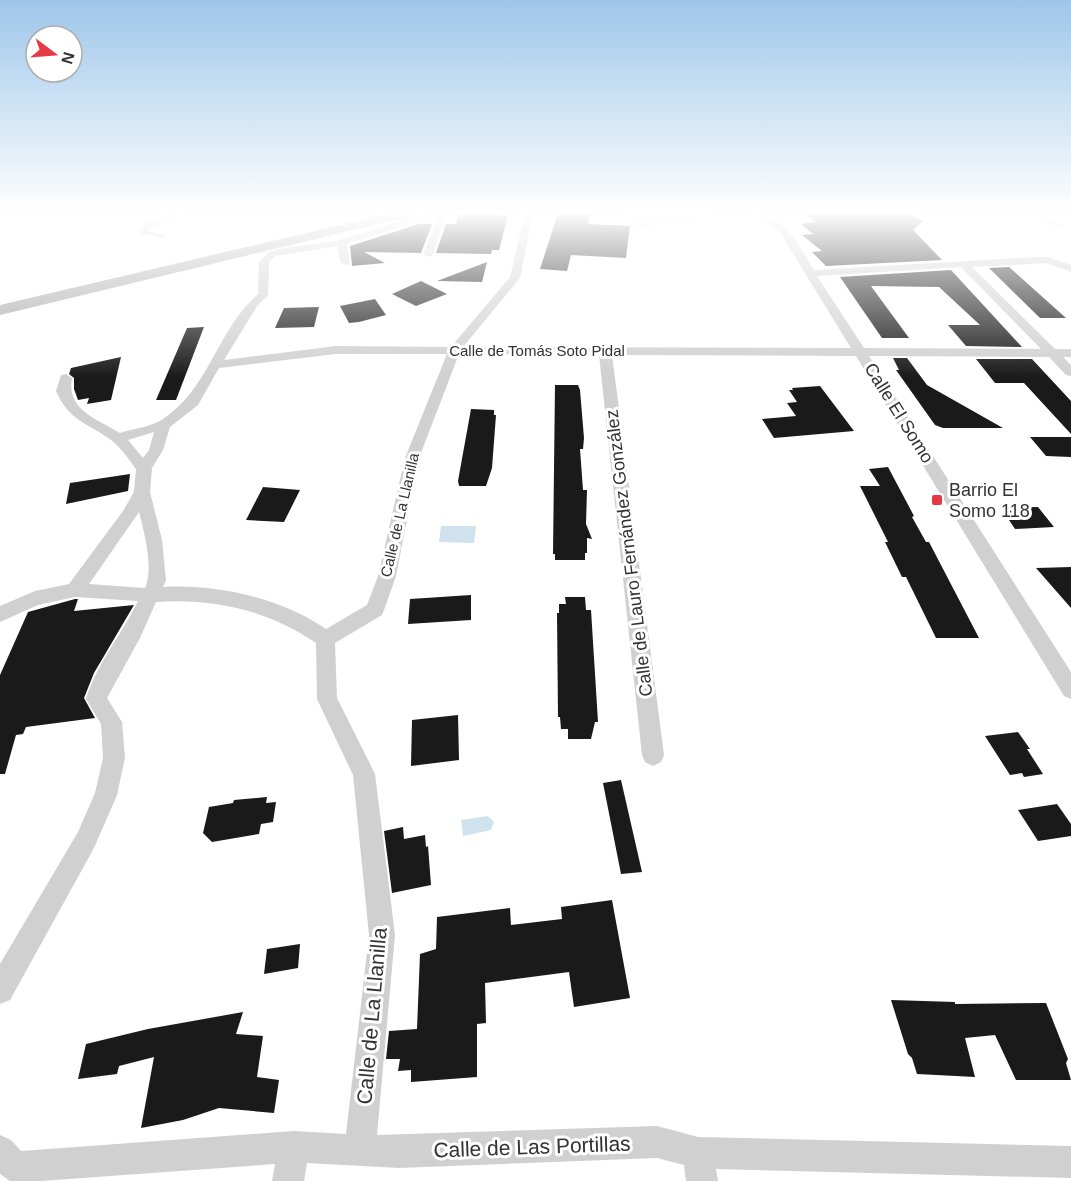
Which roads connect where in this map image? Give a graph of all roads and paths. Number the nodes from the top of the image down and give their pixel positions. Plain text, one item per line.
1 (152, 268) edge
2 (176, 268) edge
3 (264, 268) edge
4 (517, 268) edge
5 (806, 268) edge
6 (884, 268) edge
7 (967, 268) edge
8 (809, 273) junction
9 (0, 303) edge
10 (0, 310) edge
11 (454, 351) junction
12 (605, 352) junction
13 (861, 352) junction
14 (1051, 353) junction
15 (1071, 353) edge
16 (214, 365) junction
17 (1071, 372) edge
18 (66, 378) dead end
19 (163, 425) junction
20 (118, 438) junction
21 (144, 468) junction
22 (142, 492) junction
23 (75, 590) junction
24 (149, 595) junction
25 (0, 614) edge
26 (325, 639) junction
27 (1071, 690) edge
28 (653, 755) dead end
29 (0, 990) edge
30 (294, 1147) junction
31 (360, 1152) junction
32 (1071, 1162) edge
33 (8, 1166) edge
34 (700, 1167) edge
35 (288, 1181) edge

1 - 9 main road
2 - 10 main road
3 - 16 street
4 - 11 street, Calle de La Llanilla
5 - 8 street, Calle El Somo
6 - 8 street
7 - 14 street
8 - 13 street, Calle El Somo
11 - 12 street, Calle de Tomás Soto Pidal
11 - 16 street, Calle de Tomás Soto Pidal
11 - 26 street, Calle de La Llanilla
12 - 13 street, Calle de Tomás Soto Pidal
12 - 28 street, Calle de Lauro Fernández González
13 - 14 street, Calle de Tomás Soto Pidal
13 - 27 street, Calle El Somo
14 - 15 street, Calle de Tomás Soto Pidal
14 - 17 street
16 - 19 street
18 - 20 street
19 - 20 street
19 - 21 street
20 - 21 street
21 - 22 street
22 - 23 street
22 - 24 street
23 - 24 street
23 - 25 street
24 - 26 street
24 - 29 street
26 - 31 street, Calle de La Llanilla
30 - 31 street, Calle de Las Portillas
30 - 33 street, Calle de Las Portillas
30 - 35 street
31 - 34 street, Calle de Las Portillas
32 - 34 street, Calle de Las Portillas

